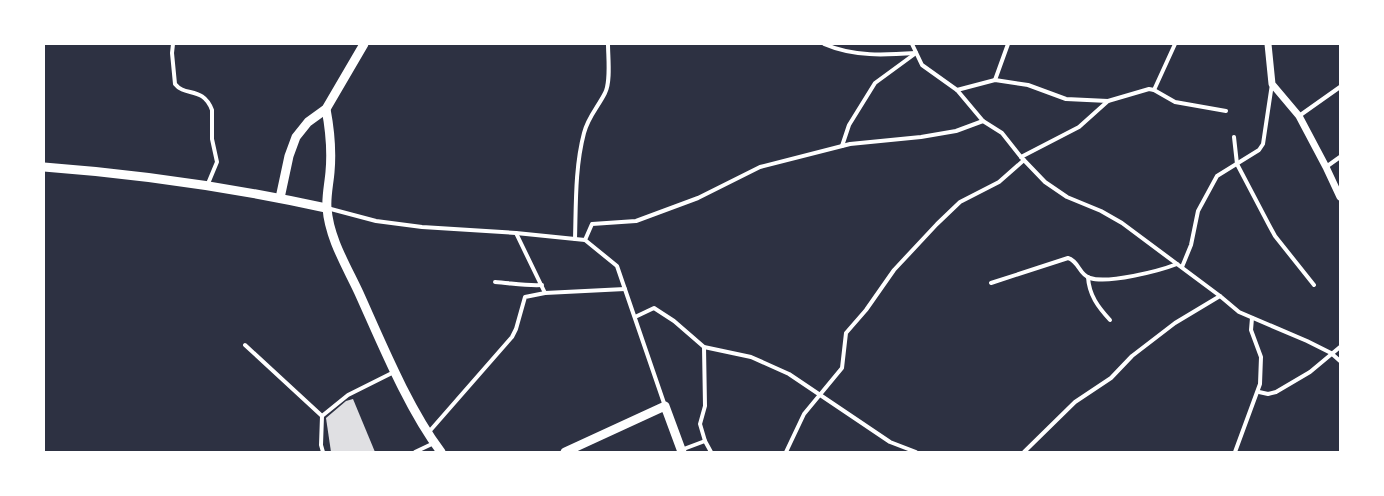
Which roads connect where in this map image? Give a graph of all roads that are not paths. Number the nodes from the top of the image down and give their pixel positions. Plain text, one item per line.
1 (174, 44) edge
2 (364, 44) edge
3 (608, 44) edge
4 (824, 44) edge
5 (912, 44) edge
6 (1008, 44) edge
7 (1175, 44) edge
8 (1268, 44) edge
9 (916, 53) junction
10 (995, 80) junction
11 (1272, 84) junction
12 (1340, 88) edge
13 (957, 90) junction
14 (1154, 90) junction
15 (1108, 101) junction
16 (326, 109) junction
17 (1226, 111) dead end
18 (1299, 116) junction
19 (983, 121) junction
20 (1234, 137) dead end
21 (842, 146) junction
22 (1340, 157) edge
23 (1022, 158) junction
24 (1237, 164) junction
25 (44, 167) edge
26 (1326, 167) junction
27 (207, 187) junction
28 (1340, 197) edge
29 (280, 198) junction
30 (326, 208) junction
31 (516, 233) junction
32 (575, 239) junction
33 (586, 240) junction
34 (1177, 264) junction
35 (1182, 267) junction
36 (1088, 277) junction
37 (495, 282) dead end
38 (991, 283) dead end
39 (542, 285) junction
40 (1314, 285) dead end
41 (625, 289) junction
42 (545, 293) junction
43 (1220, 296) junction
44 (635, 317) junction
45 (1252, 318) junction
46 (1110, 320) dead end
47 (245, 345) dead end
48 (704, 347) junction
49 (1340, 347) edge
50 (1331, 353) junction
51 (1340, 361) edge
52 (395, 371) junction
53 (1258, 392) junction
54 (819, 395) junction
55 (665, 406) junction
56 (322, 416) junction
57 (428, 433) junction
58 (705, 441) junction
59 (434, 443) junction
60 (681, 451) edge
61 (324, 452) edge
62 (415, 452) edge
63 (441, 452) edge
64 (565, 452) edge
65 (711, 452) edge
66 (786, 452) edge
67 (916, 452) edge
68 (1024, 452) edge
69 (1235, 452) edge

1 - 27 street
2 - 16 main road
3 - 32 street
4 - 9 street
5 - 9 street
6 - 10 street
7 - 14 street
8 - 11 street
9 - 13 street
9 - 21 street
10 - 13 street
10 - 15 street
11 - 18 street
11 - 24 street
12 - 18 street
13 - 19 street
14 - 15 street
14 - 17 street
15 - 23 street
16 - 29 main road
16 - 30 main road
18 - 26 street
19 - 21 street
19 - 23 street
20 - 24 street
21 - 33 street
22 - 26 street
23 - 34 street
23 - 54 street
24 - 35 street
24 - 40 street
25 - 27 main road
26 - 28 street
27 - 29 main road
29 - 30 main road
30 - 31 street
30 - 52 main road
31 - 32 street
31 - 39 street
32 - 33 street
33 - 41 street
34 - 35 street
34 - 36 street
35 - 43 street
36 - 38 street
36 - 46 street
37 - 39 street
39 - 42 street
41 - 42 street
41 - 44 street
42 - 57 street
43 - 45 street
43 - 68 street
44 - 48 street
44 - 55 street
45 - 50 street
45 - 53 street
47 - 56 street
48 - 54 street
48 - 58 street
49 - 50 street
50 - 51 street
50 - 53 street
52 - 56 street
52 - 57 main road
53 - 69 street
54 - 66 street
54 - 67 street
55 - 60 main road
55 - 64 main road
56 - 61 street
57 - 59 main road
58 - 60 street
58 - 65 street
59 - 62 street
59 - 63 main road

